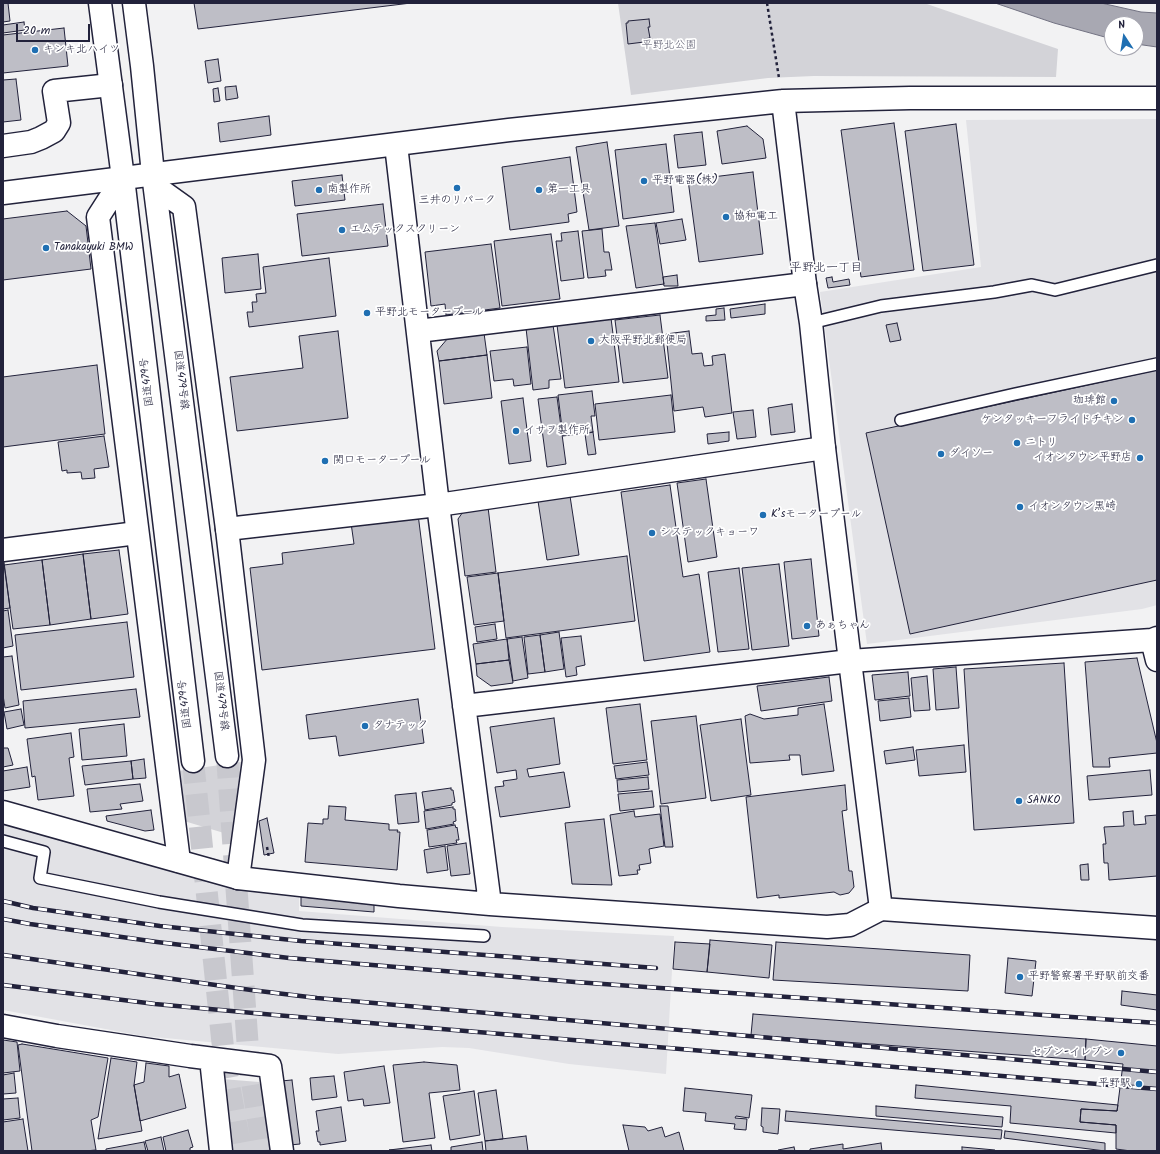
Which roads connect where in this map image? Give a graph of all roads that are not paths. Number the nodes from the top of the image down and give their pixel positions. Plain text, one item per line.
1 (100, 3) edge
2 (134, 3) edge
3 (111, 85) junction
4 (1157, 98) edge
5 (783, 101) junction
6 (396, 145) junction
7 (3, 146) edge
8 (123, 178) junction
9 (154, 181) junction
10 (3, 193) edge
11 (1157, 265) edge
12 (805, 284) junction
13 (811, 323) junction
14 (418, 331) junction
15 (1157, 364) edge
16 (901, 420) dead end
17 (824, 448) junction
18 (438, 505) junction
19 (227, 529) junction
20 (137, 533) junction
21 (3, 550) edge
22 (1155, 646) edge
23 (850, 661) junction
24 (464, 706) junction
25 (227, 756) tunnel mouth
26 (193, 761) tunnel mouth
27 (3, 812) edge
28 (3, 841) edge
29 (179, 861) junction
30 (238, 878) junction
31 (490, 904) junction
32 (881, 909) junction
33 (1157, 928) edge
34 (484, 936) dead end
35 (3, 1026) edge
36 (211, 1059) junction
37 (221, 1151) edge
38 (282, 1151) edge

1 - 3 main road, 国道479号
2 - 9 main road, 国道479号線
3 - 7 main road
3 - 8 main road, 国道479号
4 - 5 main road
5 - 6 main road
5 - 12 main road
6 - 9 main road
6 - 14 main road
8 - 9 main road
8 - 10 main road
8 - 20 main road
8 - 26 main road, 国道479号
9 - 19 main road
9 - 25 main road, 国道479号線
11 - 13 lane
12 - 13 main road
12 - 14 main road
13 - 17 main road
14 - 18 main road
15 - 16 lane
17 - 18 main road
17 - 23 main road
18 - 19 main road
18 - 24 main road
19 - 30 main road
20 - 21 main road
20 - 29 main road
22 - 23 main road
23 - 24 main road
23 - 32 main road
24 - 31 main road
27 - 29 main road
28 - 34 lane
29 - 30 main road
30 - 31 main road
31 - 32 main road
32 - 33 main road
35 - 36 main road
36 - 37 main road
36 - 38 main road

